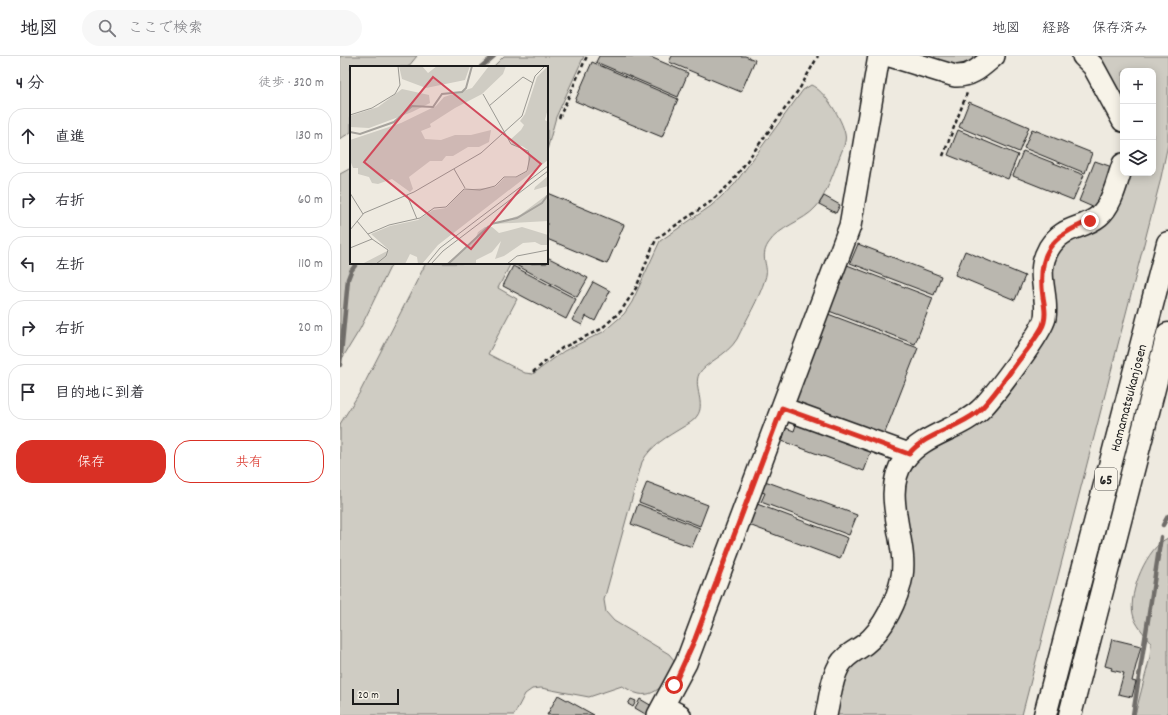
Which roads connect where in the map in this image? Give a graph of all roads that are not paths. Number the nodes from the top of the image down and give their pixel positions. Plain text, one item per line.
1 (879, 56) edge
2 (890, 56) edge
3 (994, 56) edge
4 (1083, 56) edge
5 (1120, 116) edge
6 (1120, 172) edge
7 (1168, 243) edge
8 (1168, 334) edge
9 (782, 408) junction
10 (909, 454) junction
11 (667, 712) edge
12 (826, 715) edge
13 (1045, 715) edge
14 (1070, 715) edge

1 - 9 street
2 - 3 street
4 - 5 street
6 - 10 street
7 - 13 main road, Hamamatsukanjosen / 65
8 - 14 main road, Hamamatsukanjosen / 65
9 - 10 street
9 - 11 street
10 - 12 street

